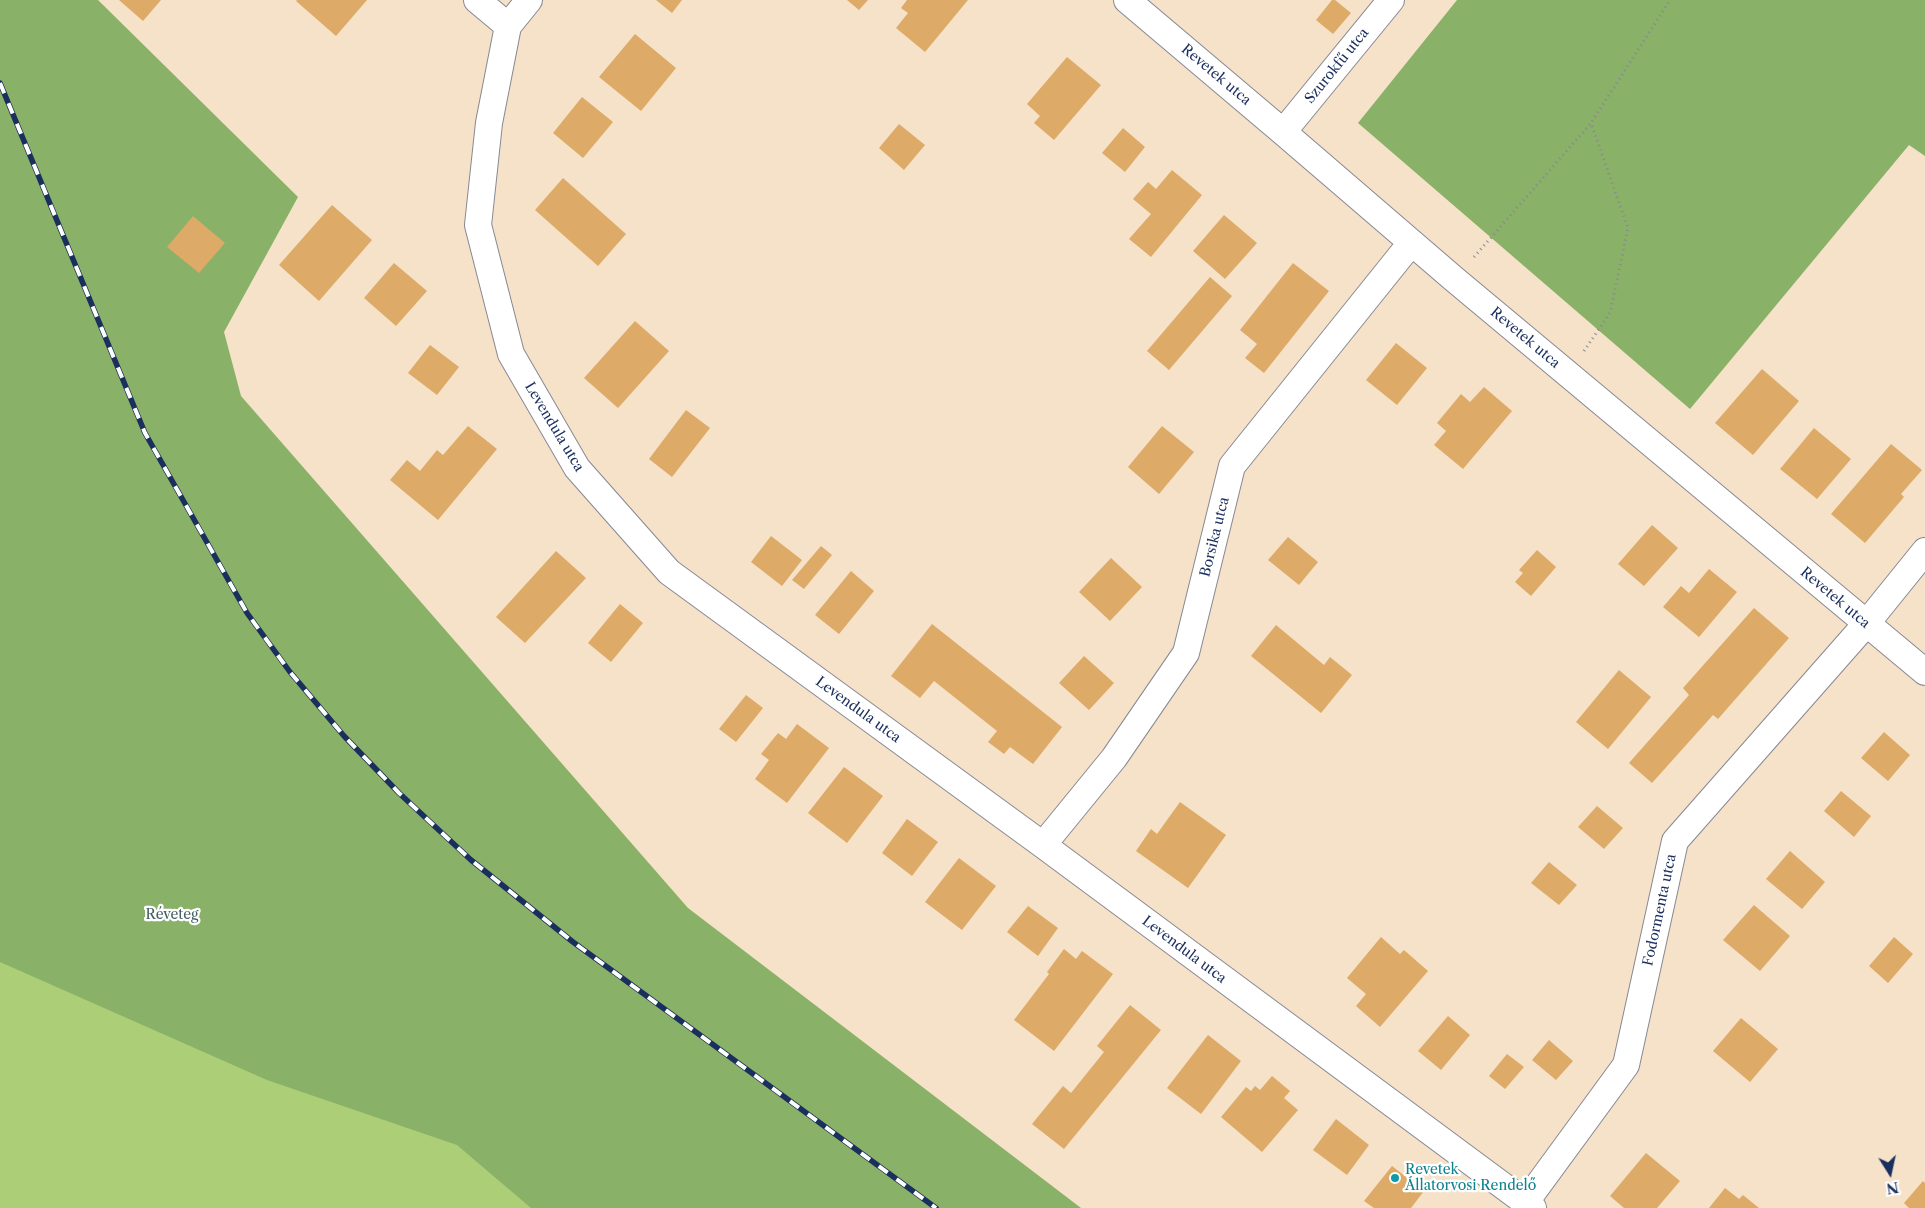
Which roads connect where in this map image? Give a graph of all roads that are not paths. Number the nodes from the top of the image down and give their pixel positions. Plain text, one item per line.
1 (477, 0) edge
2 (529, 0) edge
3 (1127, 0) edge
4 (1391, 0) edge
5 (508, 26) junction
6 (1283, 132) junction
7 (1411, 243) junction
8 (1925, 551) edge
9 (1866, 624) junction
10 (1925, 672) edge
11 (1043, 845) junction
12 (1529, 1205) edge

1 - 5 street
2 - 5 street, Levendula utca
3 - 6 street, Revetek utca
4 - 6 street, Szurokfű utca
5 - 11 street, Levendula utca
6 - 7 street, Revetek utca
7 - 9 street, Revetek utca
7 - 11 street, Borsika utca
8 - 9 street, Fodormenta utca
9 - 10 street, Revetek utca
9 - 12 street, Fodormenta utca
11 - 12 street, Levendula utca

